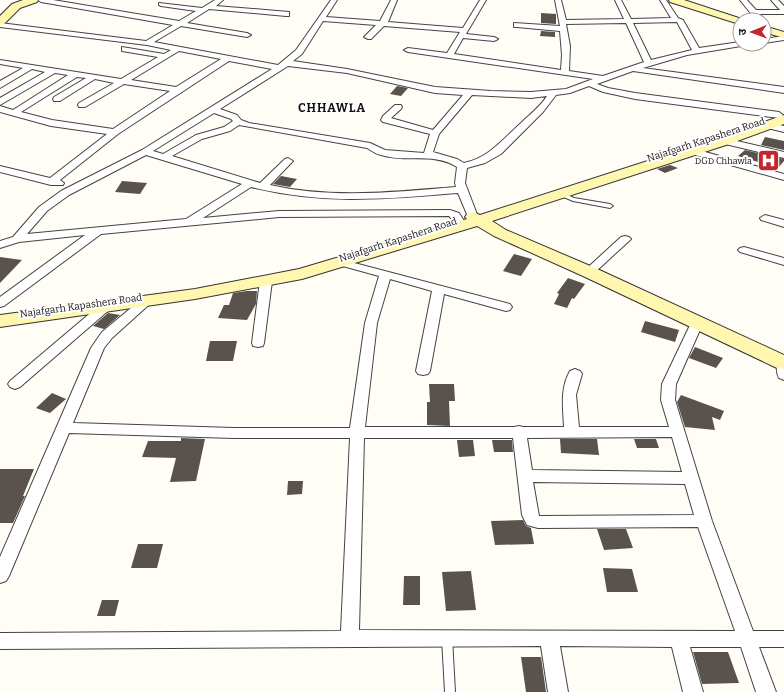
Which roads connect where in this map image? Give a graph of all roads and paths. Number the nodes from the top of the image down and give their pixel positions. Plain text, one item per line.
1 (33, 0) edge
2 (41, 0) edge
3 (220, 0) edge
4 (334, 0) edge
5 (394, 0) edge
6 (483, 0) edge
7 (558, 0) edge
8 (618, 0) edge
9 (663, 0) edge
10 (674, 0) edge
11 (742, 0) edge
12 (774, 0) edge
13 (161, 4) dead end
14 (205, 9) junction
15 (784, 11) edge
16 (753, 12) joint
17 (286, 14) dead end
18 (732, 18) edge
19 (322, 19) junction
20 (629, 20) junction
21 (676, 20) junction
22 (0, 22) edge
23 (383, 23) junction
24 (179, 24) junction
25 (0, 25) edge
26 (517, 25) dead end
27 (563, 25) junction
28 (772, 31) edge
29 (464, 33) junction
30 (247, 35) dead end
31 (784, 36) edge
32 (368, 37) dead end
33 (494, 39) dead end
34 (772, 39) edge
35 (146, 43) junction
36 (732, 45) edge
37 (125, 49) dead end
38 (178, 49) junction
39 (408, 50) dead end
40 (697, 51) junction
41 (164, 56) junction
42 (450, 56) junction
43 (228, 58) junction
44 (649, 63) junction
45 (3, 64) edge
46 (32, 66) junction
47 (284, 66) junction
48 (634, 68) junction
49 (54, 70) junction
50 (565, 73) junction
51 (76, 74) junction
52 (94, 77) junction
53 (605, 78) junction
54 (121, 81) junction
55 (590, 84) junction
56 (0, 85) edge
57 (177, 90) junction
58 (784, 90) edge
59 (469, 93) junction
60 (553, 93) junction
61 (57, 99) dead end
62 (0, 102) edge
63 (82, 105) dead end
64 (398, 107) dead end
65 (0, 109) edge
66 (212, 109) junction
67 (14, 113) junction
68 (783, 119) edge
69 (238, 122) junction
70 (115, 132) junction
71 (435, 133) junction
72 (724, 140) junction
73 (691, 151) junction
74 (145, 152) junction
75 (431, 155) junction
76 (784, 155) edge
77 (166, 156) junction
78 (288, 160) dead end
79 (462, 166) junction
80 (0, 169) edge
81 (784, 177) edge
82 (51, 182) junction
83 (250, 183) junction
84 (78, 185) junction
85 (263, 186) junction
86 (462, 190) junction
87 (561, 194) junction
88 (356, 197) junction
89 (610, 206) dead end
90 (357, 213) junction
91 (765, 218) dead end
92 (470, 219) junction
93 (188, 223) junction
94 (784, 224) edge
95 (98, 231) junction
96 (17, 239) junction
97 (625, 239) dead end
98 (0, 245) edge
99 (744, 250) dead end
100 (784, 262) edge
101 (343, 263) junction
102 (589, 272) junction
103 (385, 275) junction
104 (266, 281) junction
105 (438, 288) junction
106 (147, 301) junction
107 (0, 303) edge
108 (105, 307) junction
109 (506, 307) dead end
110 (0, 317) edge
111 (0, 321) edge
112 (697, 323) junction
113 (258, 343) dead end
114 (784, 366) edge
115 (423, 371) dead end
116 (575, 374) dead end
117 (15, 384) dead end
118 (63, 428) junction
119 (519, 431) junction
120 (572, 431) junction
121 (677, 432) junction
122 (357, 433) junction
123 (525, 476) junction
124 (692, 478) junction
125 (704, 521) junction
126 (0, 576) edge
127 (447, 638) junction
128 (549, 638) junction
129 (747, 638) junction
130 (350, 639) junction
131 (679, 639) junction
132 (784, 639) edge
133 (0, 641) edge
134 (450, 692) edge
135 (558, 692) edge
136 (694, 692) edge
137 (766, 692) edge

1 - 22 main road
2 - 24 street
3 - 14 street
4 - 19 street
5 - 23 street
6 - 29 street
7 - 27 street
8 - 20 street
9 - 21 street
10 - 18 main road
11 - 16 street
12 - 15 street
13 - 14 street
14 - 17 street
14 - 24 street
15 - 16 street
19 - 23 street
19 - 47 street
20 - 21 street
20 - 27 street
20 - 44 street
21 - 40 street
23 - 29 street
23 - 32 street
24 - 30 street
24 - 35 street
25 - 35 street
26 - 27 street
27 - 50 street
28 - 31 main road
29 - 33 street
29 - 42 street
31 - 34 street
35 - 38 street
36 - 40 street
37 - 41 street
38 - 41 street
38 - 43 street
39 - 42 street
40 - 44 street
41 - 54 street
42 - 50 street
43 - 47 street
43 - 57 street
44 - 48 street
45 - 46 street
46 - 49 street
46 - 56 street
47 - 59 street
47 - 66 street
48 - 53 street
48 - 58 street
49 - 51 street
49 - 62 street
50 - 53 street
51 - 52 street
51 - 67 street
52 - 54 street
52 - 61 street
53 - 55 street
54 - 57 street
54 - 63 street
55 - 60 street
55 - 68 street
57 - 70 street
59 - 60 street
59 - 71 street
60 - 79 street
64 - 71 street
65 - 67 street
66 - 69 street
66 - 74 street
67 - 70 street
68 - 72 main road
68 - 92 main road, Najafgarh Kapashera Road
69 - 75 street
69 - 77 street
70 - 82 street
71 - 75 street
72 - 73 main road
72 - 76 street
73 - 81 street
73 - 87 main road
74 - 77 street
74 - 84 street
75 - 79 street
77 - 83 street
78 - 85 street
79 - 86 street
80 - 82 street
82 - 84 street
83 - 85 street
83 - 93 street
84 - 96 street
85 - 88 street
86 - 88 street
86 - 92 street
87 - 89 lane
87 - 92 main road
88 - 90 street
90 - 92 street
90 - 93 street
91 - 94 street
92 - 101 main road
92 - 102 main road
92 - 110 main road, Najafgarh Kapashera Road
93 - 95 street
95 - 96 street
95 - 107 street
96 - 98 street
97 - 102 street
99 - 100 street
101 - 103 street
101 - 104 main road
102 - 112 main road
103 - 105 street
103 - 122 street
104 - 106 main road
104 - 113 street
105 - 109 street
105 - 115 street
106 - 108 main road
106 - 118 street
108 - 111 main road
108 - 117 street
112 - 114 main road
112 - 121 street
116 - 120 street
118 - 122 street
118 - 126 street
119 - 120 street
119 - 122 street
119 - 123 street
120 - 121 street
121 - 124 street
122 - 130 street
123 - 124 street
123 - 125 street
124 - 125 street
125 - 129 street
127 - 128 street
127 - 130 street
127 - 134 lane
128 - 131 street
128 - 135 street
129 - 131 street
129 - 132 street
129 - 137 street
130 - 133 street
131 - 136 street

